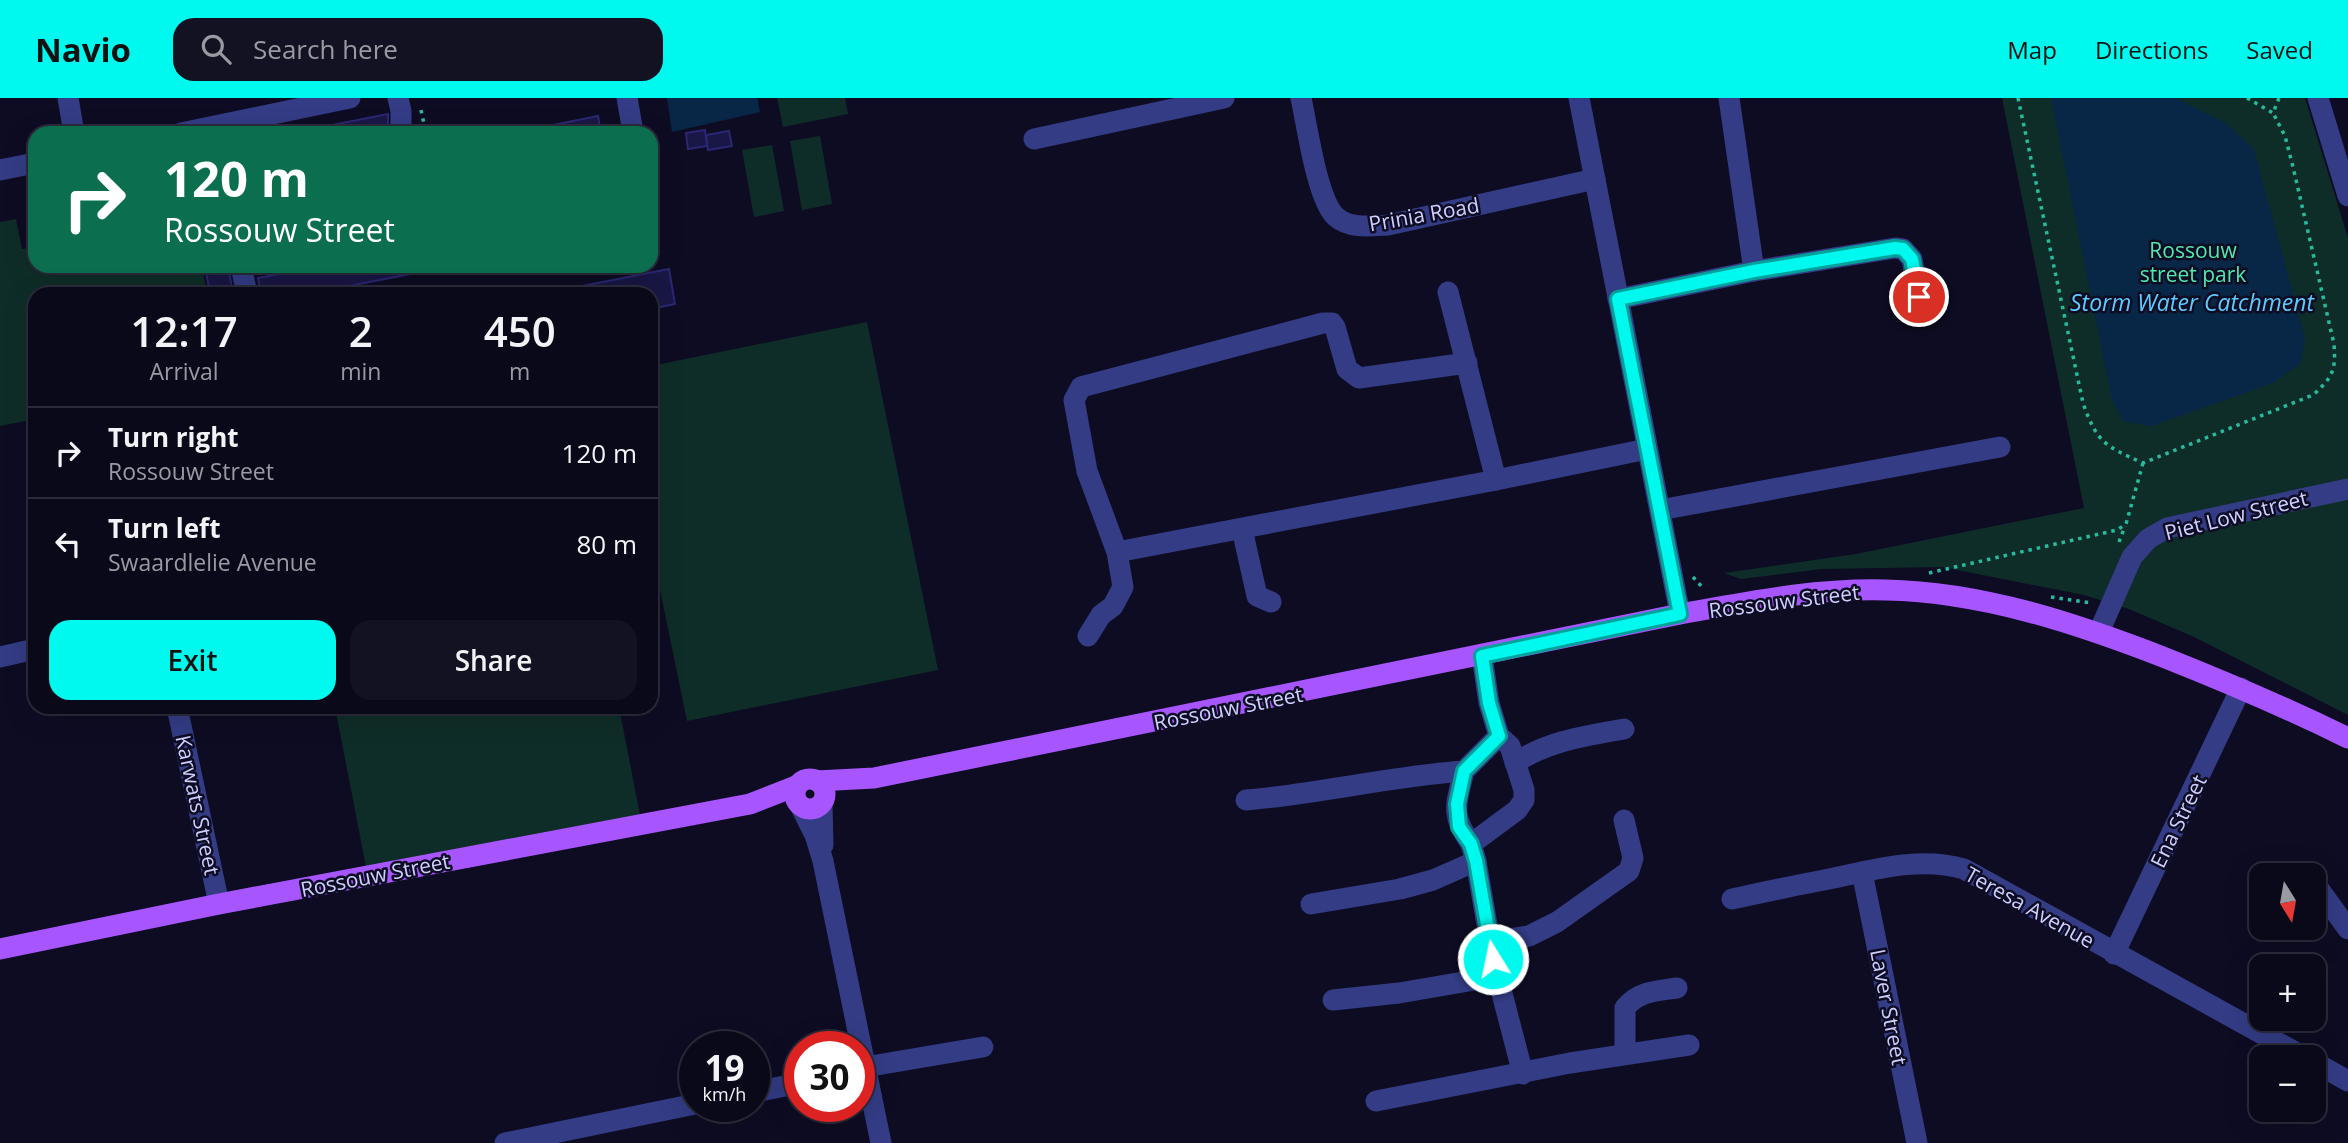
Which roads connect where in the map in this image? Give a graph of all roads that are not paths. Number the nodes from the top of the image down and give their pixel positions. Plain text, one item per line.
1 (68, 98) edge
2 (350, 98) edge
3 (398, 98) edge
4 (627, 98) edge
5 (1224, 98) edge
6 (1301, 98) edge
7 (1579, 98) edge
8 (1729, 98) edge
9 (2318, 98) edge
10 (73, 126) edge
11 (231, 126) edge
12 (401, 126) edge
13 (632, 126) edge
14 (1034, 139) dead end
15 (28, 164) edge
16 (0, 170) edge
17 (1595, 178) junction
18 (2348, 196) edge
19 (1754, 271) junction
20 (1448, 292) dead end
21 (1618, 299) junction
22 (1922, 316) dead end
23 (1467, 363) junction
24 (2000, 447) dead end
25 (1647, 449) junction
26 (1496, 480) junction
27 (2344, 490) edge
28 (1660, 510) junction
29 (1242, 529) junction
30 (1117, 552) junction
31 (1271, 602) dead end
32 (1680, 614) junction
33 (2099, 632) junction
34 (1088, 636) dead end
35 (28, 651) edge
36 (1482, 656) junction
37 (0, 657) edge
38 (2241, 688) junction
39 (178, 714) edge
40 (1624, 729) dead end
41 (1499, 736) junction
42 (2348, 738) edge
43 (1515, 763) junction
44 (1464, 771) junction
45 (809, 797) junction
46 (1246, 800) dead end
47 (1624, 820) dead end
48 (1474, 852) junction
49 (1861, 872) junction
50 (1732, 898) dead end
51 (2326, 899) edge
52 (219, 904) junction
53 (1311, 904) dead end
54 (2348, 929) edge
55 (1490, 942) junction
56 (0, 949) edge
57 (2114, 954) junction
58 (1498, 976) junction
59 (1677, 988) dead end
60 (1333, 1000) dead end
61 (856, 1031) edge
62 (1689, 1045) dead end
63 (2282, 1045) edge
64 (984, 1047) dead end
65 (1625, 1054) junction
66 (875, 1065) edge
67 (2326, 1069) edge
68 (1523, 1073) junction
69 (2348, 1081) edge
70 (1376, 1101) dead end
71 (679, 1109) edge
72 (875, 1118) edge
73 (589, 1135) edge
74 (505, 1143) edge
75 (881, 1143) edge
76 (1917, 1143) edge

1 - 10 street
2 - 11 street
3 - 12 street
4 - 13 street
5 - 14 street
6 - 17 street, Prinia Road
7 - 17 street
8 - 19 street
9 - 18 street
15 - 16 street
17 - 21 street
19 - 21 street
19 - 22 street
20 - 23 street
21 - 25 street
23 - 26 street
23 - 30 street
24 - 28 street
25 - 26 street
25 - 28 street
26 - 29 street
27 - 33 street, Piet Low Street
28 - 32 street
29 - 30 street
29 - 31 street
30 - 34 street
32 - 33 main road, Rossouw Street
32 - 36 main road, Rossouw Street
33 - 38 main road, Rossouw Street
35 - 37 street
36 - 41 street
36 - 45 main road, Rossouw Street
38 - 42 main road, Rossouw Street
38 - 57 street, Ena Street
39 - 52 street, Karwats Street
40 - 43 street
41 - 43 street
41 - 44 street
43 - 48 street
44 - 46 street
44 - 48 street
45 - 52 main road, Rossouw Street
45 - 61 street
47 - 55 street
48 - 53 street
48 - 55 street
49 - 50 street, Teresa Avenue
49 - 57 street, Teresa Avenue
49 - 76 street, Laver Street
51 - 54 street
52 - 56 main road, Rossouw Street
55 - 58 street
57 - 63 street, Teresa Avenue
58 - 60 street
58 - 68 street
59 - 65 street
62 - 65 street
64 - 66 street
65 - 68 street
67 - 69 street
68 - 70 street
71 - 73 street
72 - 75 street
73 - 74 street

